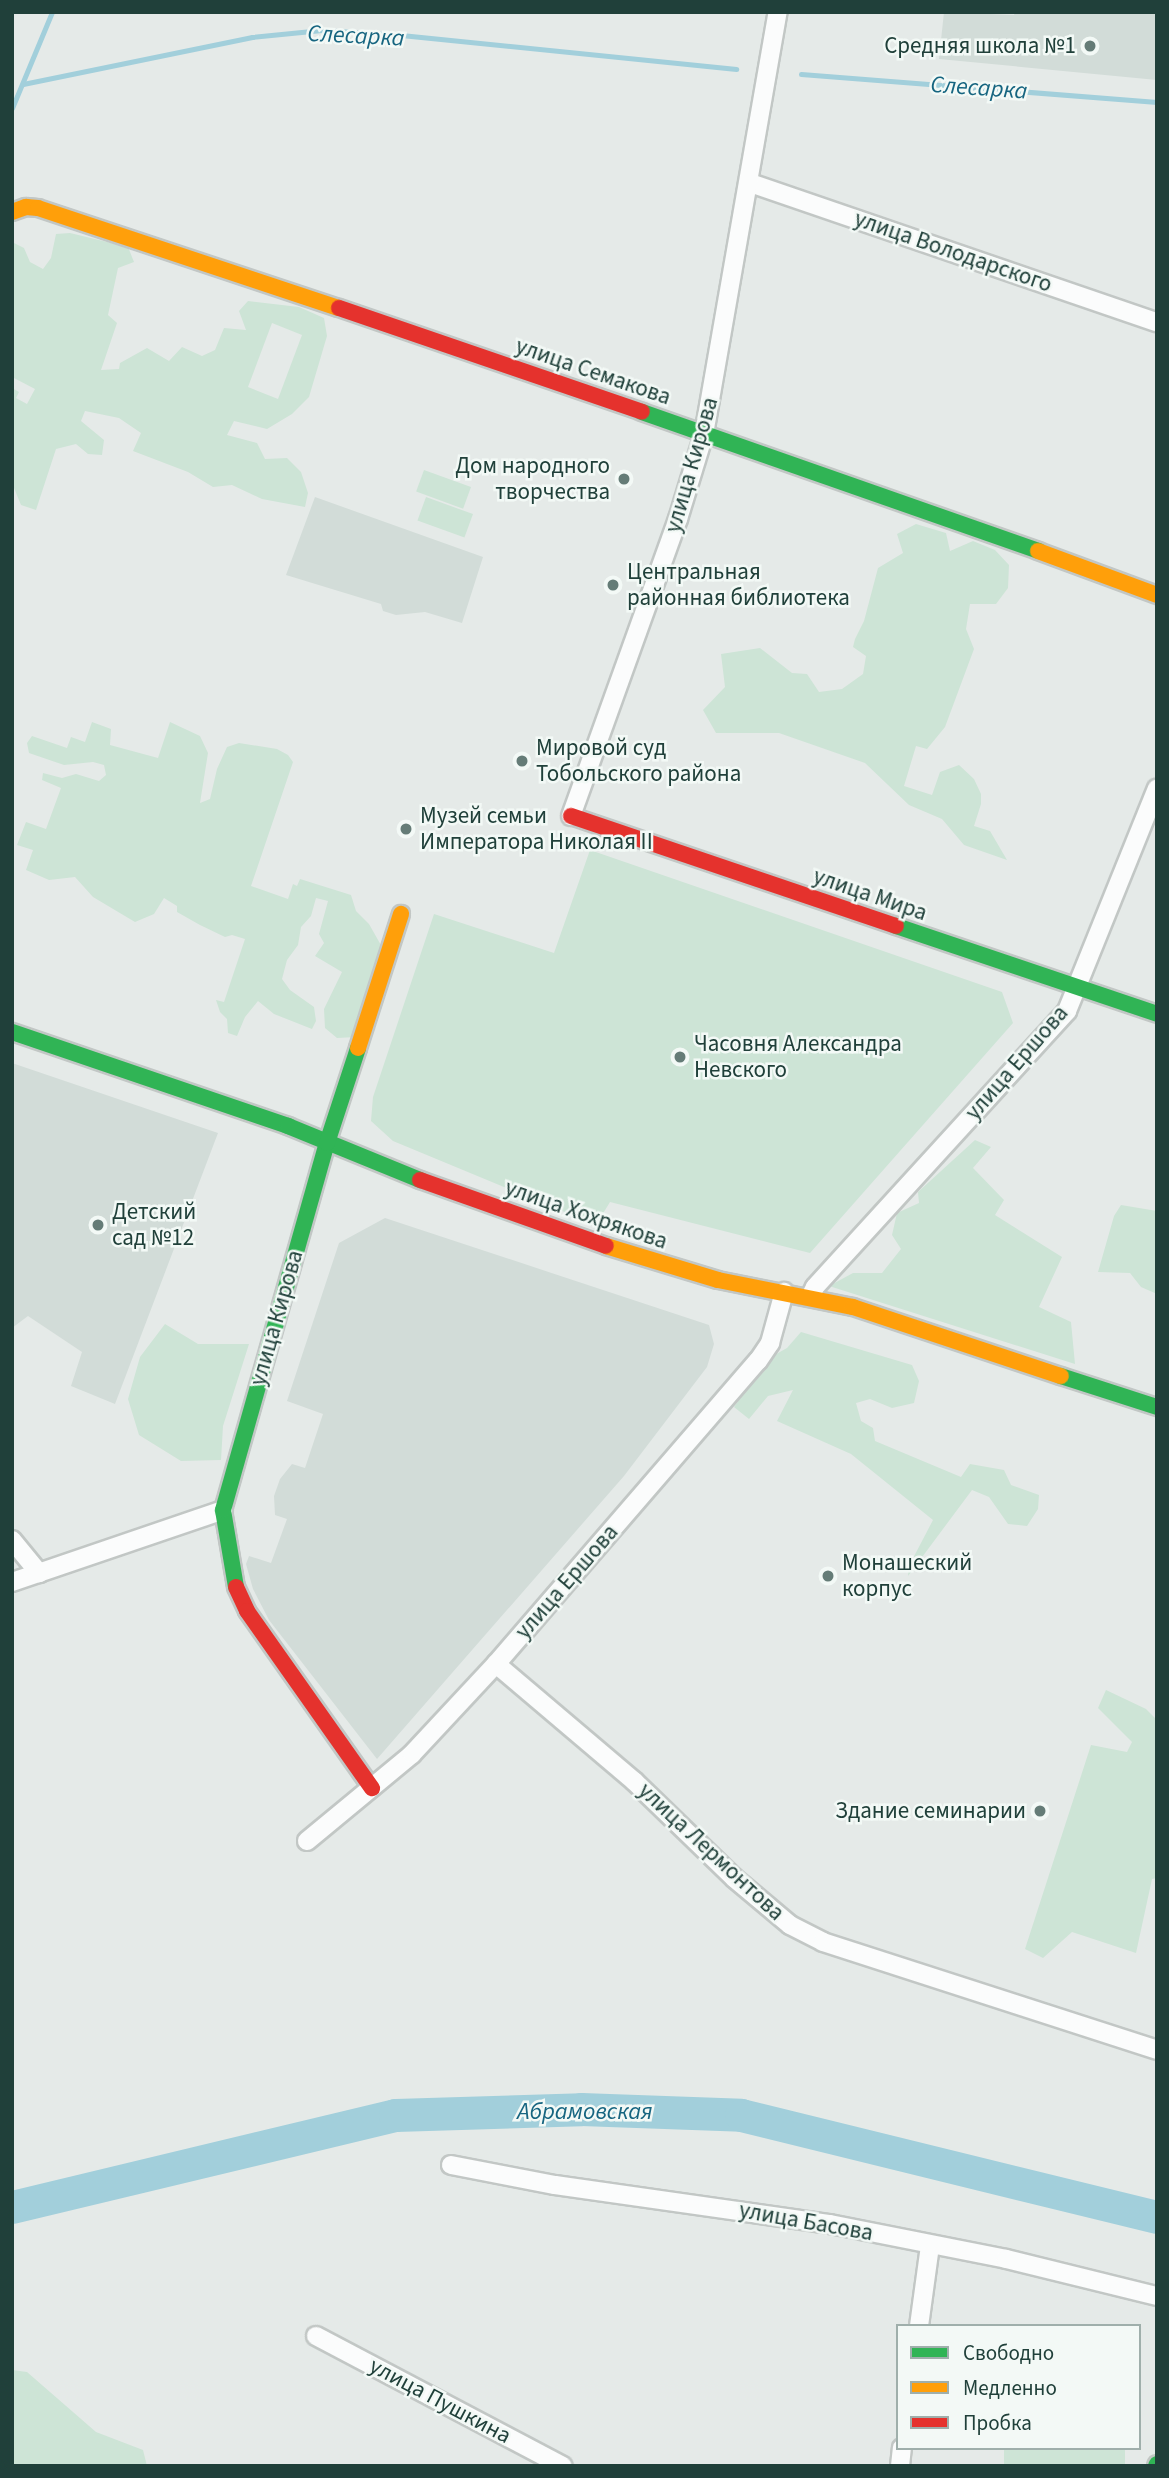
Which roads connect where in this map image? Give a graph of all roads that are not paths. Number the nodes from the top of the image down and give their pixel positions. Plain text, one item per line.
1 (778, 12) edge
2 (750, 183) junction
3 (12, 212) edge
4 (1157, 322) edge
5 (704, 434) junction
6 (1157, 594) edge
7 (1157, 788) edge
8 (571, 816) joint
9 (401, 914) dead end
10 (1077, 989) junction
11 (1157, 1014) edge
12 (12, 1032) edge
13 (327, 1143) junction
14 (784, 1292) junction
15 (810, 1297) junction
16 (1157, 1407) edge
17 (223, 1510) junction
18 (12, 1540) edge
19 (39, 1573) junction
20 (12, 1582) edge
21 (496, 1664) junction
22 (372, 1788) junction
23 (307, 1842) dead end
24 (1157, 2050) edge
25 (451, 2165) dead end
26 (930, 2246) junction
27 (1157, 2296) edge
28 (919, 2324) edge
29 (316, 2336) dead end
30 (563, 2466) edge

1 - 2 street, улица Кирова
2 - 4 street, улица Володарского
2 - 5 street, улица Кирова
3 - 5 street, улица Семакова
5 - 6 street, улица Семакова
5 - 8 street, улица Кирова
7 - 10 street, улица Ершова
8 - 10 street, улица Мира
9 - 13 street, улица Кирова
10 - 11 street, улица Мира
10 - 15 street, улица Ершова
12 - 13 street, улица Хохрякова
13 - 14 street, улица Хохрякова
13 - 17 street, улица Кирова
14 - 15 street, улица Хохрякова
14 - 21 street, улица Ершова
15 - 16 street, улица Хохрякова
17 - 19 street
17 - 22 street
18 - 19 street
19 - 20 street
21 - 22 street, улица Ершова
21 - 24 street, улица Лермонтова
22 - 23 street, улица Ершова
25 - 26 street, улица Басова
26 - 27 street, улица Басова
26 - 28 street
29 - 30 street, улица Пушкина

